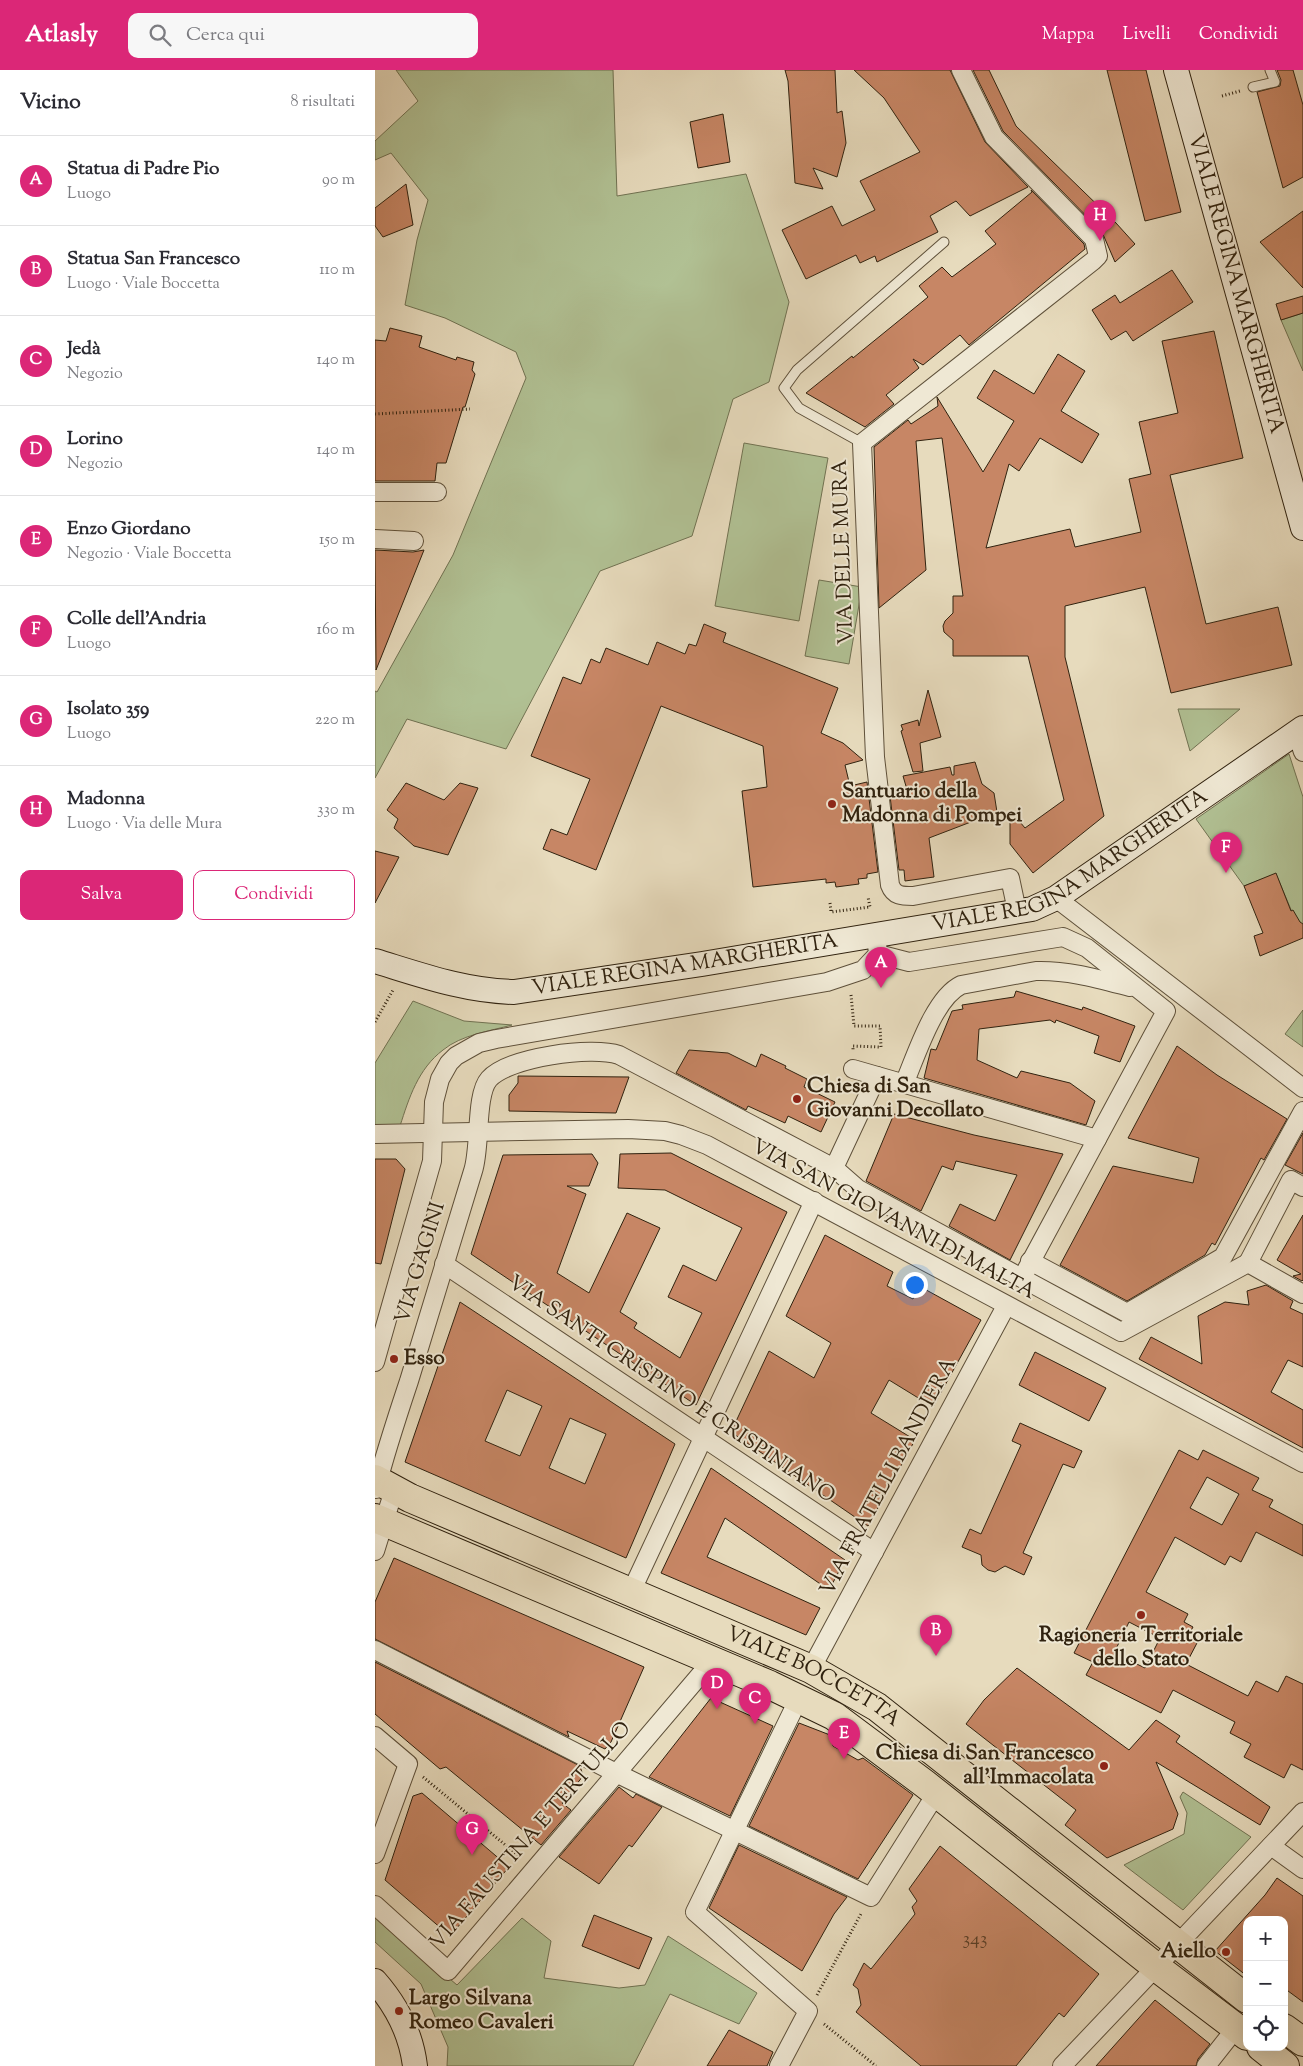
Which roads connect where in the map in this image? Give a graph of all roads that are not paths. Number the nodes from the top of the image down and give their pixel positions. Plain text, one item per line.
1 (961, 70) edge
2 (1176, 70) edge
3 (1270, 70) edge
4 (1253, 87) dead end
5 (944, 242) dead end
6 (861, 443) junction
7 (375, 492) edge
8 (437, 492) dead end
9 (1303, 528) edge
10 (375, 539) edge
11 (414, 540) dead end
12 (1301, 738) edge
13 (1056, 898) junction
14 (1017, 911) junction
15 (877, 944) junction
16 (375, 961) edge
17 (1136, 988) junction
18 (853, 1069) road end
19 (877, 1076) junction
20 (904, 1084) junction
21 (1303, 1088) edge
22 (1303, 1111) edge
23 (479, 1132) junction
24 (433, 1133) junction
25 (375, 1134) edge
26 (1097, 1139) junction
27 (834, 1168) junction
28 (1303, 1187) edge
29 (814, 1201) junction
30 (1031, 1261) junction
31 (1248, 1263) junction
32 (444, 1264) junction
33 (1022, 1278) junction
34 (1303, 1294) edge
35 (1006, 1306) junction
36 (375, 1362) edge
37 (703, 1438) junction
38 (1303, 1463) edge
39 (380, 1485) edge
40 (379, 1521) edge
41 (375, 1551) edge
42 (874, 1552) junction
43 (631, 1592) junction
44 (375, 1650) edge
45 (712, 1661) junction
46 (811, 1669) junction
47 (799, 1698) junction
48 (375, 1736) edge
49 (617, 1773) junction
50 (937, 1794) junction
51 (1303, 1812) edge
52 (735, 1830) junction
53 (1271, 1846) junction
54 (375, 1854) edge
55 (1303, 1869) edge
56 (375, 1905) edge
57 (1177, 1945) junction
58 (1156, 1967) junction
59 (375, 1981) edge
60 (1243, 1996) edge
61 (1288, 2031) edge
62 (1241, 2032) edge
63 (1303, 2042) edge
64 (1266, 2051) edge
65 (415, 2066) edge
66 (779, 2066) edge
67 (1062, 2066) edge
68 (1206, 2066) edge
69 (1285, 2066) edge

1 - 6 street, VIA DELLE MURA
2 - 9 main road, VIALE REGINA MARGHERITA
3 - 4 lane
5 - 6 lane
6 - 14 street, VIA DELLE MURA
7 - 8 street
10 - 11 street
12 - 13 main road, VIALE REGINA MARGHERITA
13 - 14 main road, VIALE REGINA MARGHERITA
13 - 21 street
14 - 15 main road, VIALE REGINA MARGHERITA
15 - 16 main road, VIALE REGINA MARGHERITA
15 - 17 street
15 - 24 street, VIA GAGINI
17 - 20 street
17 - 26 street
18 - 19 street
19 - 20 street
19 - 27 street
20 - 26 street
22 - 30 street
23 - 24 street, VIA SAN GIOVANNI DI MALTA
23 - 27 street, VIA GAGINI
23 - 29 street, VIA SAN GIOVANNI DI MALTA
23 - 32 street, VIA GAGINI
24 - 25 street, VIA SAN GIOVANNI DI MALTA
24 - 36 street, VIA GAGINI
26 - 30 street
27 - 33 street, VIA GAGINI
28 - 31 street
29 - 35 street, VIA SAN GIOVANNI DI MALTA
29 - 37 street
30 - 33 street
31 - 33 street, VIA GAGINI
31 - 34 street
32 - 37 street, VIA SANTI CRISPINO E CRISPINIANO
32 - 39 street, VIA GAGINI
35 - 38 street, VIA SAN GIOVANNI DI MALTA
35 - 42 street, VIA FRATELLI BANDIERA
37 - 42 street, VIA SANTI CRISPINO E CRISPINIANO
37 - 43 street
39 - 40 street, VIA GAGINI
39 - 43 main road, VIALE BOCCETTA
40 - 41 street, VIA GAGINI
40 - 45 main road, VIALE BOCCETTA
42 - 46 street, VIA FRATELLI BANDIERA
43 - 46 main road, VIALE BOCCETTA
44 - 49 street
45 - 47 main road, VIALE BOCCETTA
45 - 49 street, VIA FAUSTINA E TERTULLO
46 - 57 main road, VIALE BOCCETTA
47 - 50 main road, VIALE BOCCETTA
47 - 52 street
48 - 54 street
49 - 52 street
49 - 56 street, VIA FAUSTINA E TERTULLO
50 - 52 street
50 - 58 main road, VIALE BOCCETTA
51 - 53 street
52 - 66 street
53 - 55 street
53 - 57 street
57 - 58 street
57 - 60 main road, VIALE BOCCETTA
58 - 62 main road, VIALE BOCCETTA
58 - 67 street
59 - 65 main road
61 - 63 main road
62 - 68 street
64 - 69 main road

